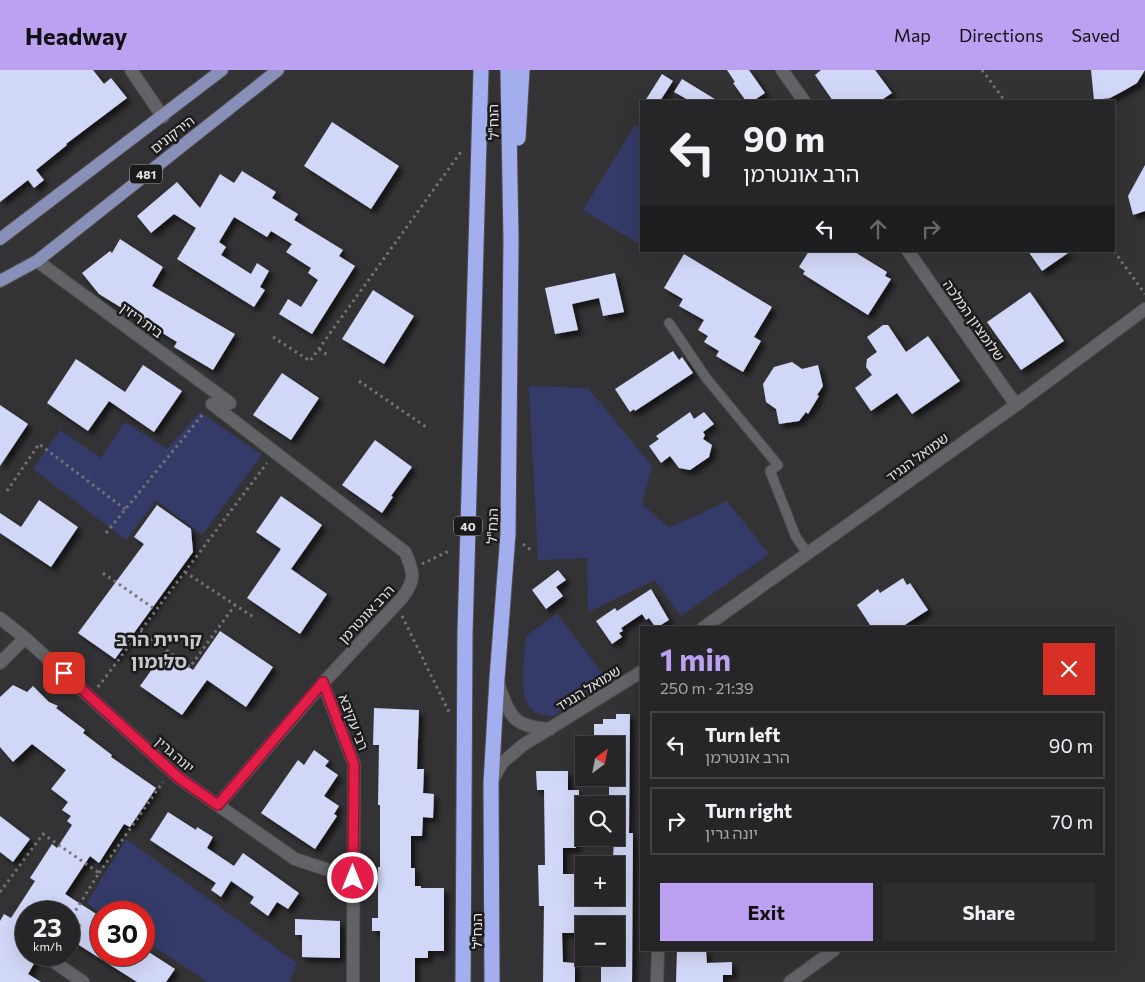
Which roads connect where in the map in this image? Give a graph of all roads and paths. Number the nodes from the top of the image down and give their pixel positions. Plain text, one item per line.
1 (131, 70) edge
2 (222, 70) edge
3 (278, 70) edge
4 (481, 70) edge
5 (508, 70) edge
6 (522, 70) edge
7 (782, 70) edge
8 (982, 70) edge
9 (803, 100) edge
10 (1004, 100) edge
11 (163, 116) junction
12 (480, 125) junction
13 (0, 239) edge
14 (511, 240) junction
15 (909, 252) edge
16 (1115, 252) edge
17 (37, 261) junction
18 (0, 281) edge
19 (1145, 294) edge
20 (1145, 309) edge
21 (669, 324) dead end
22 (272, 337) dead end
23 (319, 349) junction
24 (329, 356) dead end
25 (359, 381) dead end
26 (230, 403) dead end
27 (212, 404) joint
28 (1016, 405) junction
29 (426, 427) dead end
30 (275, 452) junction
31 (7, 490) dead end
32 (125, 509) junction
33 (106, 532) dead end
34 (451, 550) dead end
35 (808, 554) junction
36 (413, 569) junction
37 (185, 572) junction
38 (102, 573) dead end
39 (396, 604) junction
40 (235, 605) junction
41 (156, 610) junction
42 (0, 618) edge
43 (254, 618) dead end
44 (707, 626) edge
45 (140, 631) junction
46 (25, 638) junction
47 (0, 663) edge
48 (497, 680) junction
49 (635, 681) edge
50 (323, 682) junction
51 (90, 697) junction
52 (452, 717) dead end
53 (550, 729) junction
54 (171, 771) junction
55 (491, 783) junction
56 (218, 805) junction
57 (99, 873) junction
58 (353, 878) junction
59 (0, 892) edge
60 (80, 903) edge
61 (658, 951) edge
62 (833, 951) edge
63 (60, 966) edge
64 (658, 980) edge
65 (83, 982) edge
66 (354, 982) edge
67 (463, 982) edge
68 (492, 982) edge
69 (790, 982) edge

1 - 11 street
2 - 11 main road, הירקונים / 481
3 - 17 main road, הירקונים / 481
4 - 12 highway, הנח"ל / 40
5 - 14 highway, הנח"ל
6 - 14 highway
7 - 9 street
8 - 10 path
11 - 13 main road, הירקונים / 481
12 - 23 path
12 - 67 highway, הנח"ל / 40
14 - 48 highway, הנח"ל
15 - 28 street, שלומציון המלכה
16 - 19 path
17 - 18 main road, הירקונים / 481
17 - 26 street, בית ריזין
20 - 28 street, שמואל הנגיד
21 - 35 lane
22 - 23 path
23 - 24 path
25 - 29 path
27 - 30 street
27 - 32 path
28 - 35 street, שמואל הנגיד
30 - 36 street
30 - 37 path
31 - 32 path
32 - 33 path
34 - 36 path
35 - 44 street, שמואל הנגיד
36 - 39 street, הרב אונטרמן
37 - 40 path
37 - 41 path
38 - 41 path
39 - 50 street, הרב אונטרמן
39 - 52 path
40 - 43 path
40 - 45 path
41 - 45 path
42 - 46 street, יונה גרין
45 - 51 path
46 - 47 street
46 - 51 street, יונה גרין
48 - 53 street, שמואל הנגיד
48 - 55 highway, הנח"ל
49 - 53 street, שמואל הנגיד
50 - 56 street, הרב אונטרמן
50 - 58 street, רבי עקיבא
51 - 54 street, יונה גרין
53 - 55 street, שמואל הנגיד
54 - 56 street, יונה גרין
54 - 57 path
55 - 68 highway, הנח"ל
56 - 58 street, יונה גרין
57 - 59 path
57 - 60 path
58 - 66 street, רבי עקיבא
61 - 64 street
62 - 69 street
63 - 65 street

